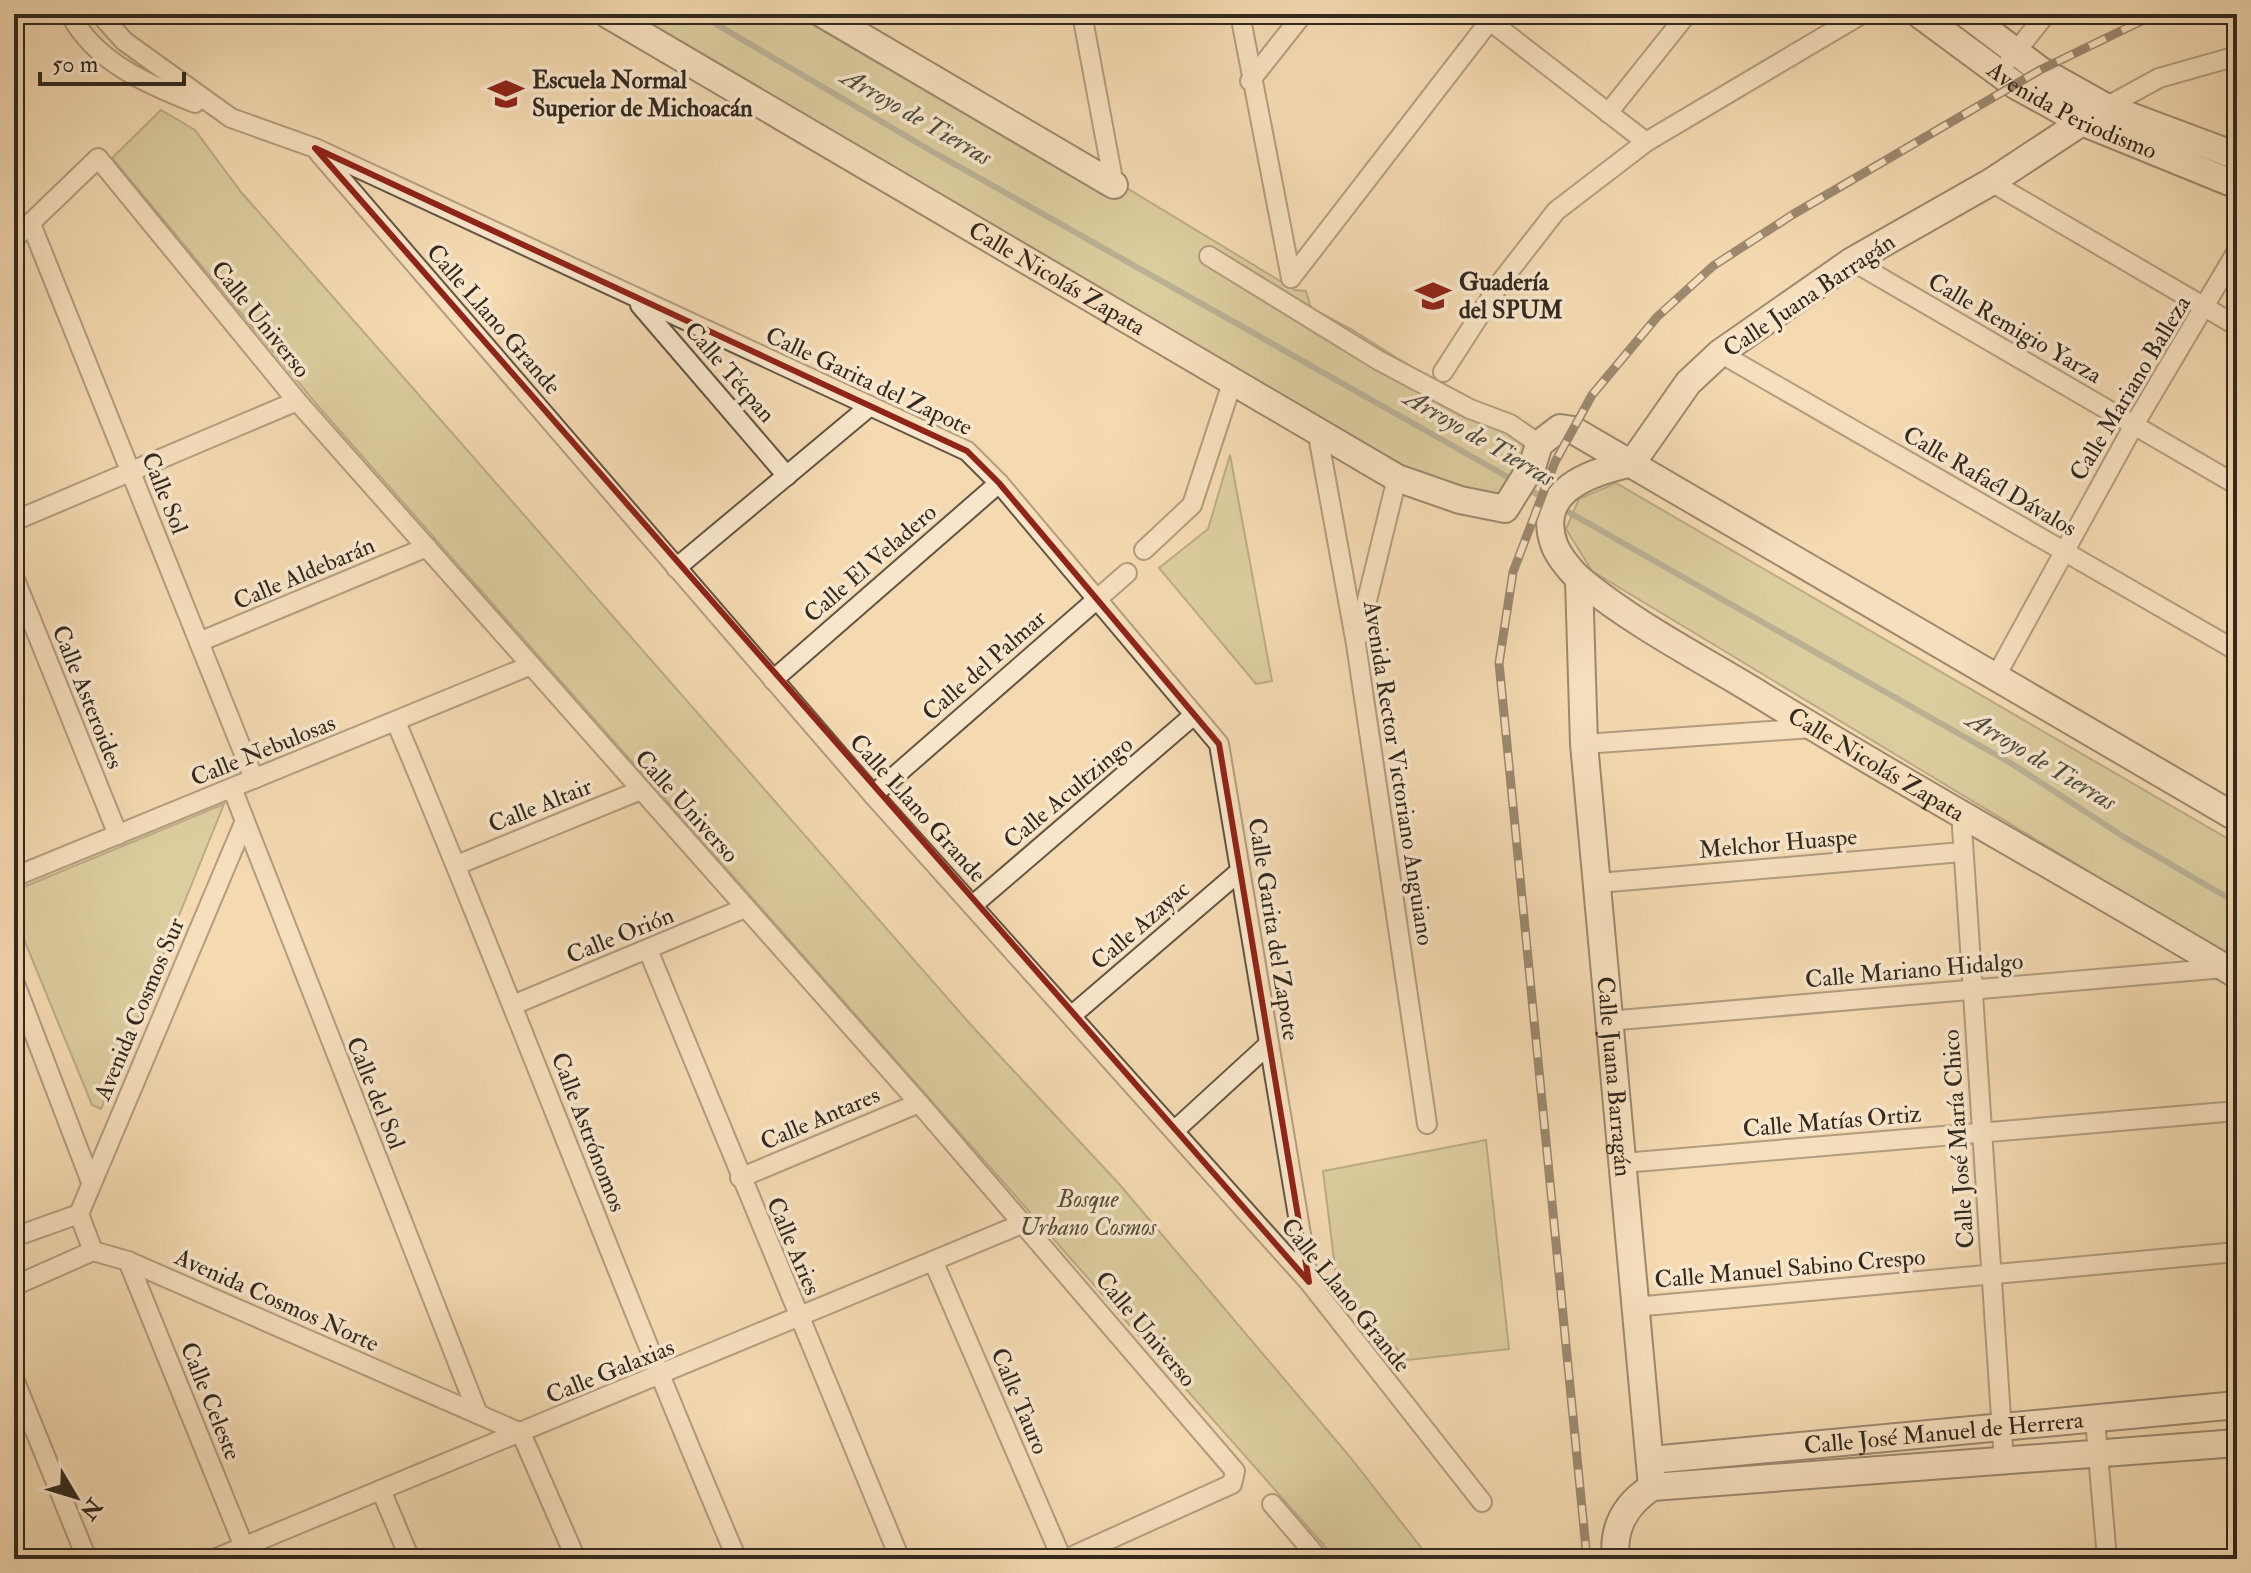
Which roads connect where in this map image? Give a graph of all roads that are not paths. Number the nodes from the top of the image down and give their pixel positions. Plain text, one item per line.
1 (70, 14) edge
2 (100, 14) edge
3 (607, 14) edge
4 (823, 14) edge
5 (1082, 14) edge
6 (1240, 14) edge
7 (1303, 14) edge
8 (1687, 14) edge
9 (1862, 14) edge
10 (1919, 14) edge
11 (1966, 14) edge
12 (2046, 14) edge
13 (1488, 16) edge
14 (124, 41) junction
15 (2015, 52) junction
16 (2237, 56) edge
17 (107, 59) junction
18 (1999, 73) junction
19 (1250, 81) junction
20 (2106, 107) junction
21 (1608, 113) junction
22 (231, 118) junction
23 (2082, 122) junction
24 (1646, 142) junction
25 (315, 148) junction
26 (2237, 156) edge
27 (1991, 182) junction
28 (1114, 185) joint
29 (2237, 185) edge
30 (31, 224) junction
31 (14, 239) edge
32 (2237, 251) edge
33 (1209, 256) dead end
34 (1852, 261) junction
35 (636, 300) junction
36 (2206, 308) junction
37 (2237, 326) edge
38 (1720, 353) junction
39 (1443, 372) dead end
40 (1233, 380) junction
41 (297, 401) junction
42 (870, 406) junction
43 (2134, 425) junction
44 (1317, 430) junction
45 (1536, 454) junction
46 (1632, 463) junction
47 (131, 473) junction
48 (787, 476) junction
49 (1397, 478) junction
50 (999, 483) junction
51 (2237, 485) edge
52 (14, 521) edge
53 (427, 547) junction
54 (1144, 550) dead end
55 (2063, 550) junction
56 (676, 568) junction
57 (1127, 573) dead end
58 (14, 577) edge
59 (1579, 580) junction
60 (1097, 598) junction
61 (199, 642) junction
62 (1356, 644) junction
63 (2237, 651) edge
64 (529, 666) junction
65 (1996, 676) junction
66 (773, 680) junction
67 (1194, 715) junction
68 (396, 722) junction
69 (1813, 728) junction
70 (1584, 744) junction
71 (254, 779) junction
72 (232, 788) junction
73 (641, 790) junction
74 (873, 795) junction
75 (1961, 812) junction
76 (2237, 818) edge
77 (244, 823) junction
78 (118, 835) junction
79 (1962, 852) junction
80 (457, 865) junction
81 (1240, 871) junction
82 (14, 877) edge
83 (1598, 883) junction
84 (973, 905) junction
85 (745, 908) junction
86 (648, 950) junction
87 (2231, 971) edge
88 (14, 981) edge
89 (1971, 989) junction
90 (513, 1005) junction
91 (1071, 1016) junction
92 (1607, 1021) junction
93 (1269, 1044) junction
94 (919, 1103) junction
95 (2237, 1111) edge
96 (1427, 1124) dead end
97 (1174, 1131) junction
98 (1981, 1132) junction
99 (1623, 1163) junction
100 (740, 1178) junction
101 (91, 1182) junction
102 (79, 1214) junction
103 (1024, 1223) junction
104 (14, 1237) edge
105 (93, 1251) junction
106 (2237, 1252) edge
107 (128, 1261) junction
108 (934, 1263) junction
109 (1991, 1274) junction
110 (1309, 1282) junction
111 (14, 1286) edge
112 (1634, 1307) junction
113 (798, 1319) junction
114 (659, 1377) junction
115 (14, 1379) edge
116 (2237, 1405) edge
117 (478, 1414) junction
118 (2095, 1419) junction
119 (2002, 1427) junction
120 (521, 1433) junction
121 (2237, 1443) edge
122 (2098, 1455) junction
123 (1651, 1460) junction
124 (2004, 1463) junction
125 (1652, 1487) junction
126 (381, 1490) junction
127 (1482, 1502) dead end
128 (1272, 1504) dead end
129 (247, 1553) edge
130 (1310, 1556) edge
131 (87, 1559) edge
132 (214, 1559) edge
133 (410, 1559) edge
134 (576, 1559) edge
135 (737, 1559) edge
136 (900, 1559) edge
137 (1064, 1559) edge
138 (1616, 1559) edge
139 (2107, 1559) edge

1 - 17 street
2 - 14 street, Calle Garita del Zapote
3 - 40 street, Calle Nicolás Zapata
4 - 28 street
5 - 28 street
6 - 19 street
7 - 19 street
8 - 21 street
9 - 24 street
10 - 18 street, Avenida Periodismo
11 - 15 street, Avenida Periodismo
12 - 15 street
13 - 19 street
13 - 21 street
14 - 17 street
14 - 22 street, Calle Garita del Zapote
15 - 18 street
15 - 20 street, Avenida Periodismo
16 - 20 street
17 - 22 street
18 - 23 street, Avenida Periodismo
20 - 26 street, Avenida Periodismo
21 - 24 street
22 - 25 street, Calle Garita del Zapote
23 - 27 street, Calle Juana Barragán
23 - 29 street, Avenida Periodismo
24 - 39 street
25 - 35 street, Calle Garita del Zapote
25 - 56 street, Calle Llano Grande
27 - 34 street, Calle Juana Barragán
27 - 36 street
30 - 31 street
30 - 41 street, Calle Universo
30 - 47 street, Calle Sol
32 - 36 street, Calle Mariano Balleza
33 - 45 street
34 - 38 street, Calle Juana Barragán
34 - 43 street, Calle Remigio Yarza
35 - 42 street, Calle Garita del Zapote
35 - 48 street, Calle Técpan
36 - 37 street
36 - 43 street, Calle Mariano Balleza
38 - 46 street, Calle Juana Barragán
38 - 55 street, Calle Rafaél Dávalos
40 - 44 street, Calle Nicolás Zapata
40 - 54 street
41 - 47 street
41 - 53 street, Calle Universo
42 - 48 street
42 - 50 street, Calle Garita del Zapote
43 - 51 street, Calle Remigio Yarza
43 - 55 street, Calle Mariano Balleza
44 - 49 street, Calle Nicolás Zapata
44 - 62 street, Avenida Rector Victoriano Anguiano
45 - 46 street
45 - 49 street, Calle Nicolás Zapata
46 - 59 street, Calle Nicolás Zapata
46 - 65 street
47 - 52 street
47 - 61 street, Calle Sol
48 - 56 street
49 - 62 street
50 - 60 street, Calle Garita del Zapote
50 - 66 street, Calle El Veladero
53 - 61 street, Calle Aldebarán
53 - 64 street, Calle Universo
55 - 63 street, Calle Rafaél Dávalos
55 - 65 street, Calle Mariano Balleza
56 - 66 street, Calle Llano Grande
57 - 60 street, Calle del Palmar
58 - 78 street, Calle Asteroides
59 - 69 street, Calle Nicolás Zapata
59 - 70 street, Calle Juana Barragán
60 - 67 street, Calle Garita del Zapote
60 - 74 street, Calle del Palmar
61 - 71 street, Calle Sol
62 - 96 street, Avenida Rector Victoriano Anguiano
64 - 68 street, Calle Nebulosas
64 - 73 street, Calle Universo
65 - 76 street
66 - 74 street, Calle Llano Grande
67 - 81 street, Calle Garita del Zapote
67 - 84 street, Calle Acultzingo
68 - 71 street, Calle Nebulosas
68 - 80 street, Calle Astrónomos
69 - 70 street
69 - 75 street, Calle Nicolás Zapata
70 - 83 street, Calle Juana Barragán
71 - 72 street, Calle Nebulosas
72 - 77 street, Calle del Sol
72 - 78 street, Calle Nebulosas
73 - 80 street, Calle Altair
73 - 85 street, Calle Universo
74 - 84 street, Calle Llano Grande
75 - 79 street, Calle José María Chico
75 - 87 street, Calle Nicolás Zapata
77 - 101 street, Avenida Cosmos Sur
77 - 117 street, Calle del Sol
78 - 82 street, Calle Nebulosas
79 - 83 street, Melchor Huaspe
79 - 89 street, Calle José María Chico
80 - 90 street, Calle Astrónomos
81 - 91 street, Calle Azayac
81 - 93 street, Calle Garita del Zapote
83 - 92 street, Calle Juana Barragán
84 - 91 street, Calle Llano Grande
85 - 86 street, Calle Orión
85 - 94 street, Calle Universo
86 - 90 street, Calle Orión
86 - 100 street, Calle Aries
87 - 89 street, Calle Mariano Hidalgo
88 - 101 street
89 - 92 street, Calle Mariano Hidalgo
89 - 98 street, Calle José María Chico
90 - 114 street, Calle Astrónomos
91 - 97 street, Calle Llano Grande
92 - 99 street, Calle Juana Barragán
93 - 97 street
93 - 110 street, Calle Garita del Zapote
94 - 100 street, Calle Antares
94 - 103 street, Calle Universo
95 - 98 street, Calle Matías Ortiz
97 - 110 street, Calle Llano Grande
98 - 99 street, Calle Matías Ortiz
98 - 109 street, Calle José María Chico
99 - 112 street, Calle Juana Barragán
100 - 113 street, Calle Aries
101 - 102 street, Avenida Cosmos Sur
102 - 104 street
102 - 105 street
103 - 108 street, Calle Galaxias
103 - 137 street, Calle Universo
105 - 107 street, Avenida Cosmos Norte
105 - 111 street
106 - 109 street, Calle Manuel Sabino Crespo
107 - 117 street, Avenida Cosmos Norte
107 - 129 street, Calle Celeste
108 - 113 street, Calle Galaxias
108 - 137 street, Calle Tauro
109 - 112 street, Calle Manuel Sabino Crespo
109 - 119 street, Calle José María Chico
110 - 127 street, Calle Llano Grande
112 - 123 street, Calle Juana Barragán
113 - 114 street, Calle Galaxias
113 - 136 street, Calle Aries
114 - 120 street, Calle Galaxias
114 - 135 street, Calle Astrónomos
115 - 131 street
116 - 118 street, Calle José Manuel de Herrera
117 - 120 street, Avenida Cosmos Norte
118 - 119 street, Calle José Manuel de Herrera
118 - 122 street
119 - 123 street, Calle José Manuel de Herrera
119 - 124 street, Calle José María Chico
120 - 126 street, Calle Galaxias
120 - 134 street
121 - 122 street, Calle José Manuel de Herrera
122 - 124 street, Calle José Manuel de Herrera
122 - 139 street
123 - 125 street, Calle Juana Barragán
124 - 125 street, Calle José Manuel de Herrera
125 - 138 street
126 - 129 street, Calle Galaxias
126 - 133 street
128 - 130 street
129 - 132 street, Calle Galaxias

